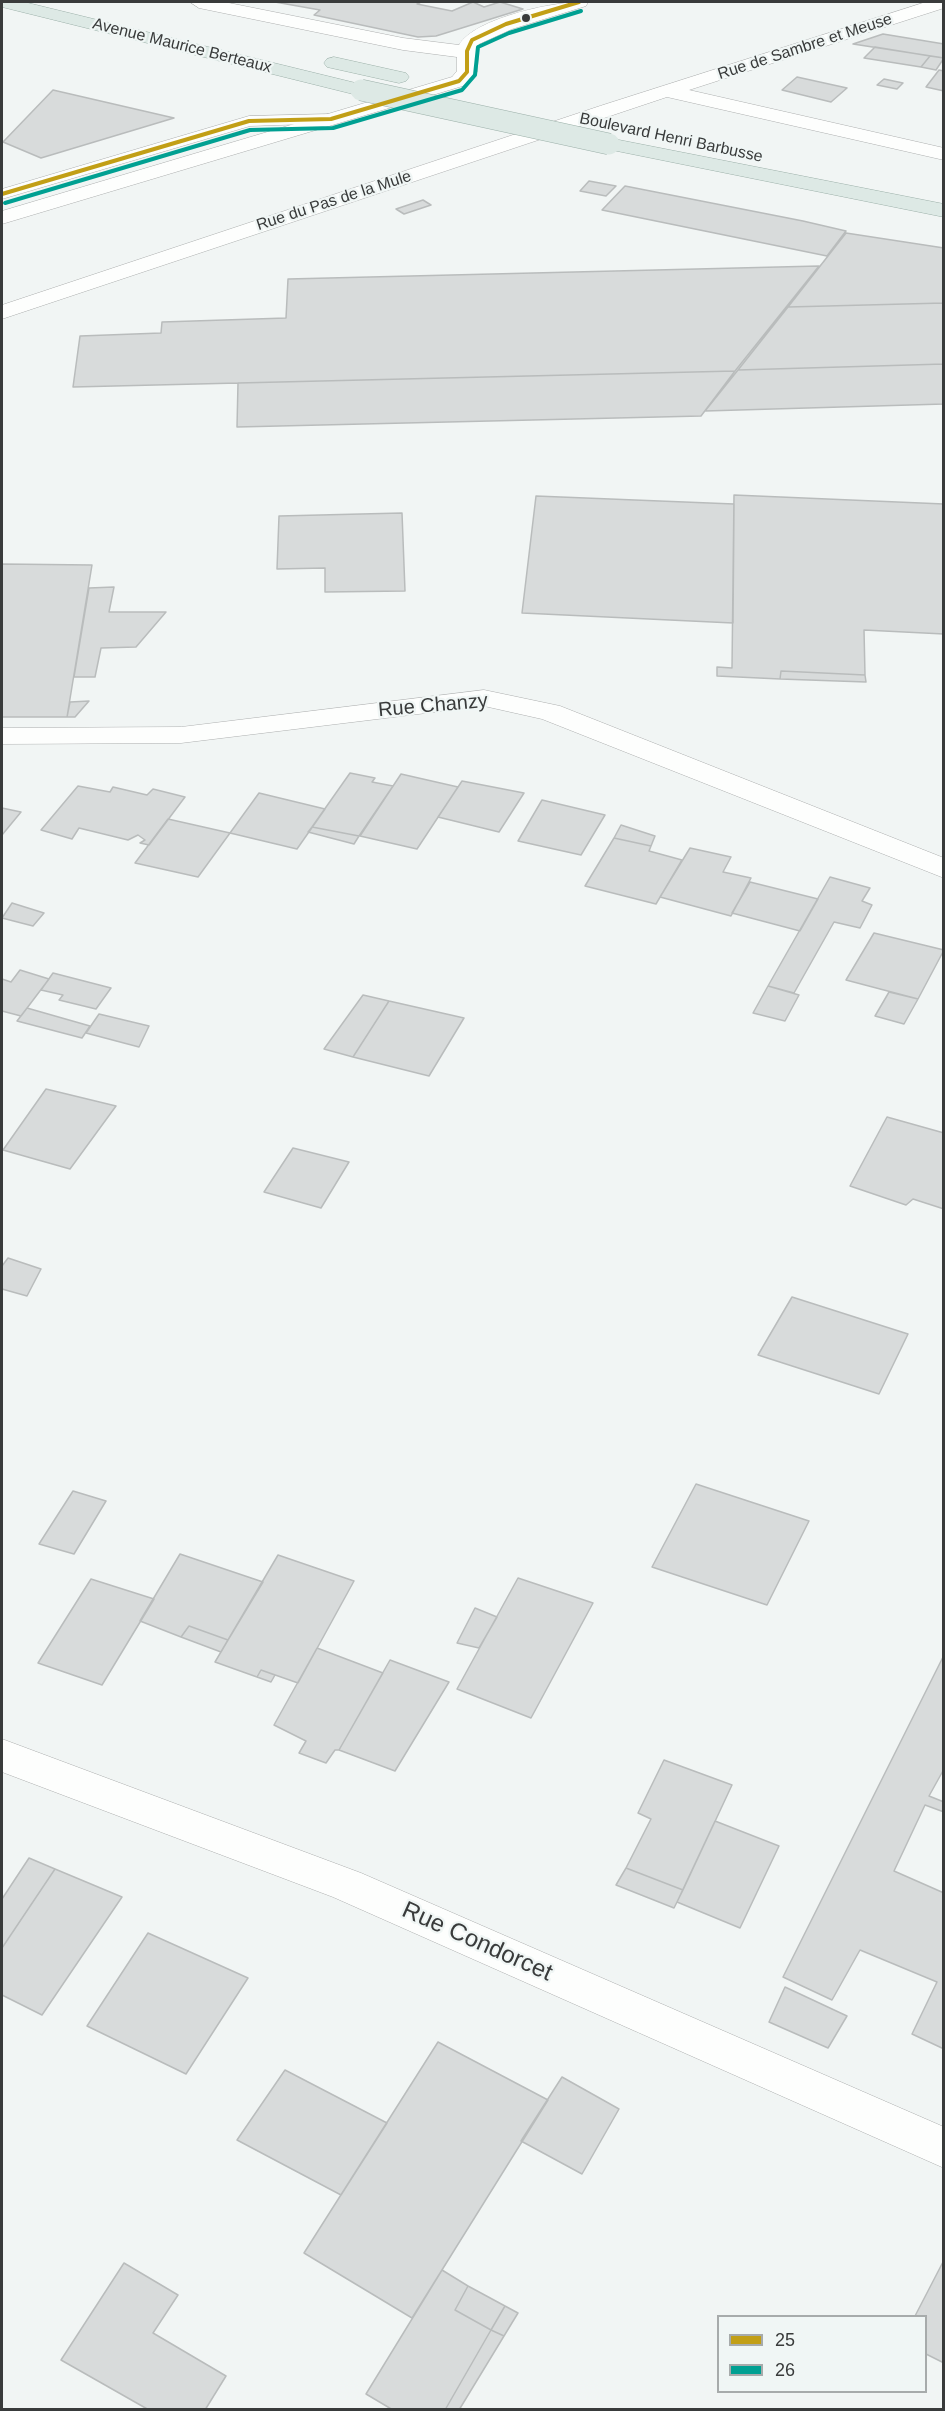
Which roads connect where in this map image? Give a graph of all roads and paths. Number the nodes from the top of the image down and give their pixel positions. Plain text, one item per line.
1 (3, 2) edge
2 (53, 2) edge
3 (206, 2) edge
4 (579, 2) edge
5 (944, 2) edge
6 (466, 52) junction
7 (399, 77) joint
8 (361, 90) joint
9 (666, 91) junction
10 (331, 119) junction
11 (944, 154) edge
12 (2, 194) edge
13 (944, 194) edge
14 (944, 211) edge
15 (2, 218) edge
16 (2, 312) edge
17 (2, 736) edge
18 (944, 869) edge
19 (2, 1755) edge
20 (944, 2148) edge

1 - 8 main road, Avenue Maurice Berteaux
2 - 7 main road, Avenue Maurice Berteaux
3 - 6 street
4 - 6 street
5 - 9 street, Rue de Sambre et Meuse
6 - 10 street
7 - 13 main road, Boulevard Henri Barbusse
8 - 14 main road, Boulevard Henri Barbusse, bridge
9 - 11 street
9 - 16 street, Rue du Pas de la Mule
10 - 12 lane
10 - 15 street
17 - 18 street, Rue Chanzy
19 - 20 street, Rue Condorcet

